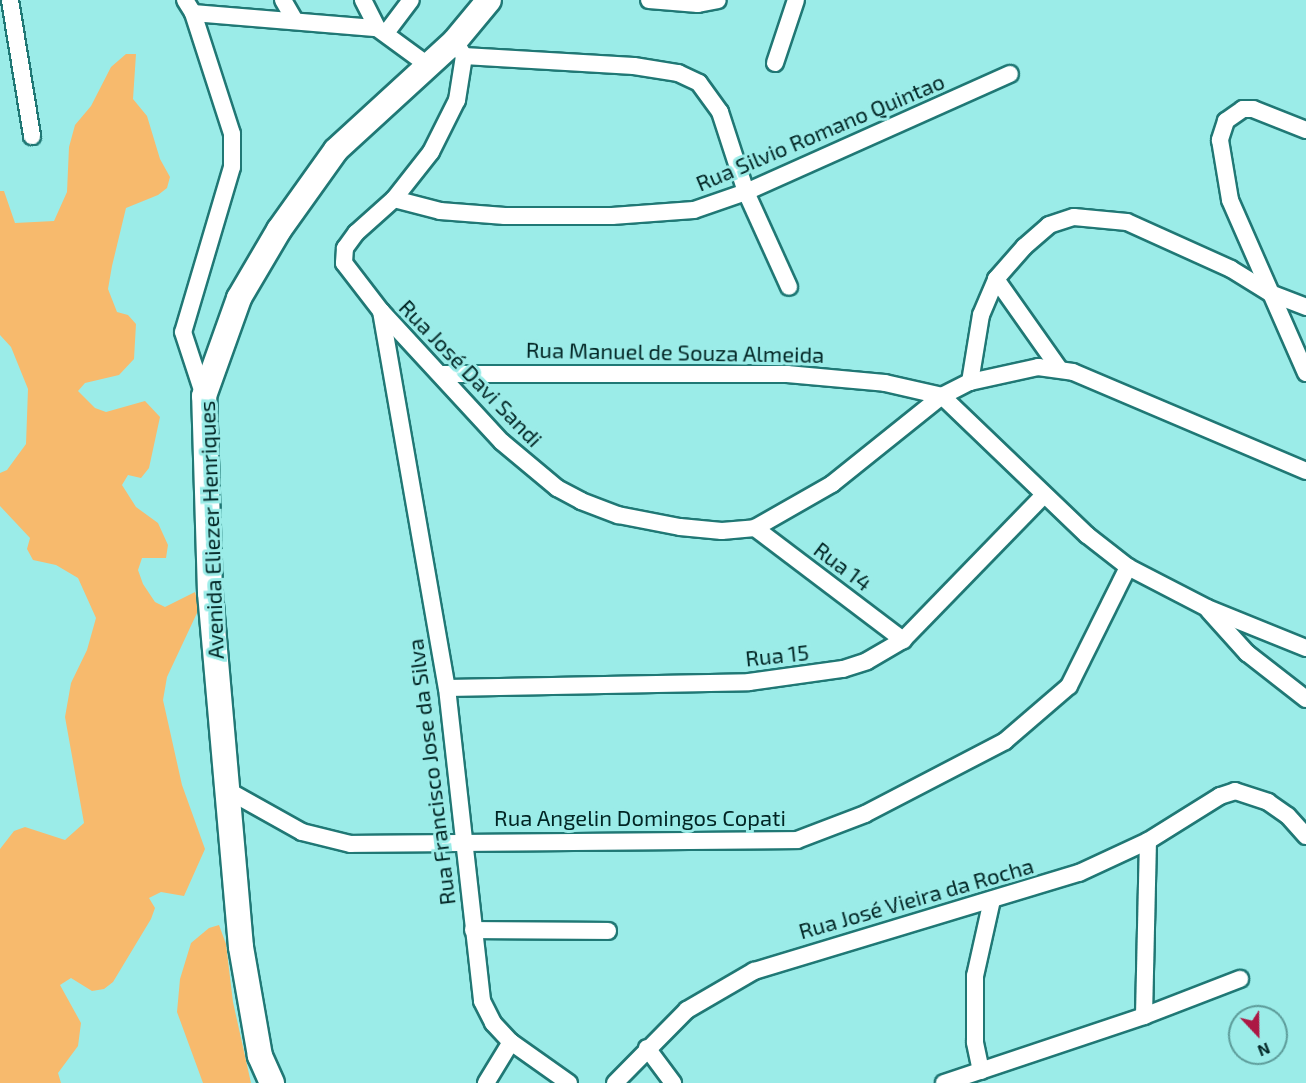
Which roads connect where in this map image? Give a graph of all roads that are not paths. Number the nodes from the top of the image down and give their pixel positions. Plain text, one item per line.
1 (10, 0) edge
2 (284, 0) edge
3 (363, 0) edge
4 (411, 0) edge
5 (489, 0) edge
6 (649, 0) edge
7 (796, 0) edge
8 (716, 1) edge
9 (189, 7) edge
10 (294, 19) junction
11 (381, 31) junction
12 (459, 48) junction
13 (775, 63) dead end
14 (429, 66) junction
15 (1010, 74) dead end
16 (1306, 130) edge
17 (32, 135) dead end
18 (746, 192) junction
19 (394, 199) junction
20 (996, 279) junction
21 (789, 287) dead end
22 (1270, 293) junction
23 (1306, 307) edge
24 (381, 311) junction
25 (1058, 367) junction
26 (1306, 373) edge
27 (441, 374) junction
28 (969, 382) junction
29 (204, 396) junction
30 (942, 396) junction
31 (1306, 471) edge
32 (1044, 495) junction
33 (755, 528) junction
34 (1128, 567) junction
35 (1207, 608) junction
36 (903, 640) junction
37 (1306, 648) edge
38 (447, 688) junction
39 (1306, 699) edge
40 (227, 790) junction
41 (1306, 836) edge
42 (462, 841) junction
43 (1148, 841) junction
44 (992, 900) junction
45 (473, 930) junction
46 (608, 932) dead end
47 (1240, 979) dead end
48 (1144, 1016) junction
49 (511, 1042) junction
50 (646, 1048) junction
51 (981, 1071) junction
52 (272, 1083) edge
53 (486, 1083) edge
54 (569, 1083) edge
55 (615, 1083) edge
56 (673, 1083) edge
57 (944, 1083) edge

1 - 17 street
2 - 10 street
3 - 11 street
4 - 11 street
5 - 12 street, Avenida Eliezer Henriques
6 - 8 street
7 - 13 street
9 - 10 street
9 - 29 street
10 - 11 street
11 - 14 street
12 - 14 street, Avenida Eliezer Henriques
12 - 18 street
12 - 19 street
14 - 29 street, Avenida Eliezer Henriques
15 - 18 street, Rua Silvio Romano Quintao
16 - 22 street
18 - 19 street, Rua Silvio Romano Quintao
18 - 21 street
19 - 24 street, Rua José Davi Sandi
20 - 22 street
20 - 25 street
20 - 28 street
22 - 23 street
22 - 26 street
24 - 27 street, Rua José Davi Sandi
24 - 38 street, Rua Francisco Jose da Silva
25 - 28 street, Rua José Davi Sandi
25 - 31 street
27 - 30 street, Rua Manuel de Souza Almeida
27 - 33 street, Rua José Davi Sandi
28 - 30 street, Rua José Davi Sandi
29 - 40 street, Avenida Eliezer Henriques
30 - 32 street
30 - 33 street, Rua José Davi Sandi
32 - 34 street
32 - 36 street, Rua 15
33 - 36 street, Rua 14
34 - 35 street
34 - 42 street, Rua Angelin Domingos Copati
35 - 37 street
35 - 39 street
36 - 38 street, Rua 15
38 - 42 street, Rua Francisco Jose da Silva
40 - 42 street, Rua Angelin Domingos Copati
40 - 52 street, Avenida Eliezer Henriques
41 - 43 street, Rua José Vieira da Rocha
42 - 45 street, Rua Francisco Jose da Silva
43 - 44 street, Rua José Vieira da Rocha
43 - 48 street
44 - 50 street, Rua José Vieira da Rocha
44 - 51 street
45 - 46 street
45 - 49 street, Rua Francisco Jose da Silva
47 - 48 street
48 - 51 street
49 - 53 street
49 - 54 street, Rua Francisco Jose da Silva
50 - 55 street, Rua José Vieira da Rocha
50 - 56 street
51 - 57 street

